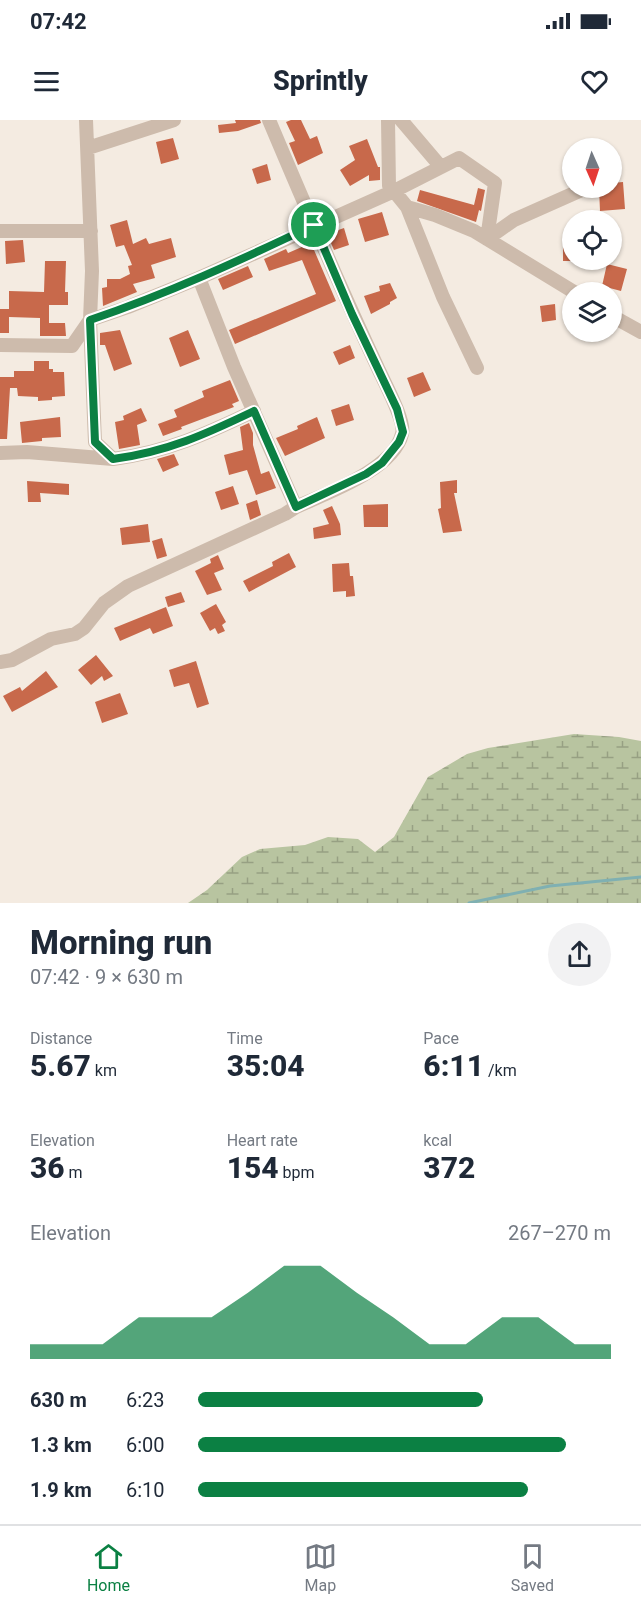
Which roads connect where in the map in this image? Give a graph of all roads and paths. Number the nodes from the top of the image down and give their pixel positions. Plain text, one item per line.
1 (87, 120) edge
2 (174, 120) edge
3 (269, 120) edge
4 (388, 120) edge
5 (401, 120) edge
6 (88, 148) junction
7 (441, 167) junction
8 (394, 191) junction
9 (564, 198) edge
10 (407, 207) junction
11 (314, 225) junction
12 (0, 231) edge
13 (91, 231) junction
14 (487, 239) junction
15 (199, 278) junction
16 (562, 285) edge
17 (90, 320) junction
18 (622, 322) edge
19 (641, 332) edge
20 (0, 345) edge
21 (477, 368) dead end
22 (254, 411) junction
23 (0, 453) edge
24 (113, 459) junction
25 (296, 507) junction
26 (0, 662) edge

1 - 6 street
2 - 6 street
3 - 11 street
4 - 8 street
5 - 7 street
6 - 13 street
7 - 8 street
7 - 14 street
8 - 10 street
8 - 11 street
9 - 14 street
10 - 14 street
10 - 21 street
11 - 15 street
11 - 25 street
12 - 13 street
13 - 17 street
14 - 16 street
15 - 17 street
15 - 22 street
17 - 20 street
17 - 24 street
18 - 19 street
22 - 24 street
22 - 25 street
23 - 24 street
25 - 26 street

